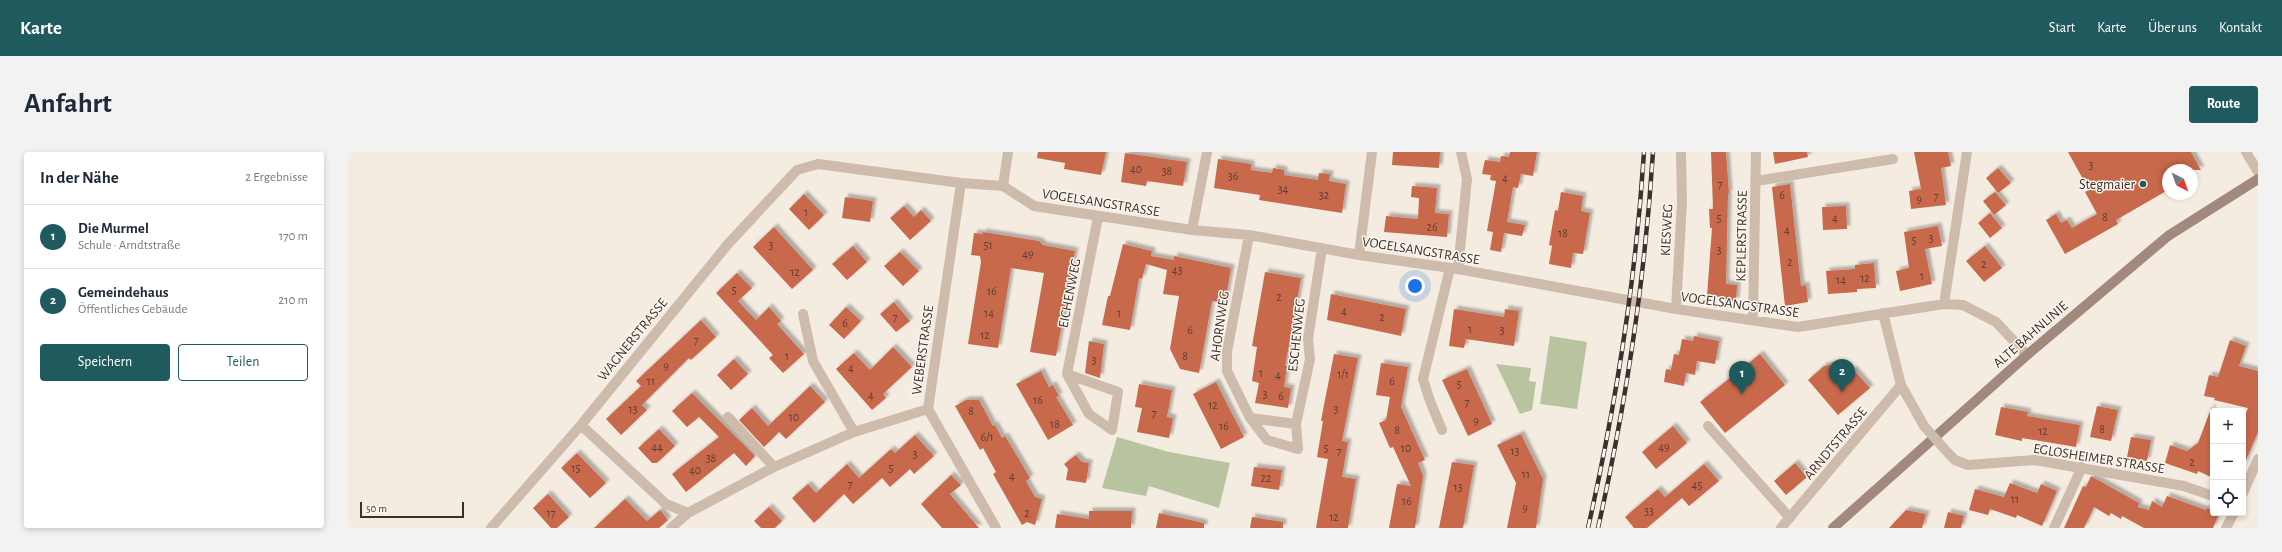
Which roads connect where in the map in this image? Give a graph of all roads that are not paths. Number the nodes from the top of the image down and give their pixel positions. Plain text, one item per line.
1 (1008, 152) edge
2 (1207, 152) edge
3 (1372, 152) edge
4 (1461, 152) edge
5 (1681, 152) edge
6 (1756, 152) edge
7 (1967, 152) edge
8 (2246, 152) edge
9 (1893, 159) dead end
10 (797, 170) joint
11 (2258, 172) edge
12 (2258, 178) edge
13 (1756, 181) junction
14 (960, 183) junction
15 (1003, 186) junction
16 (1098, 217) junction
17 (1192, 230) junction
18 (1249, 235) junction
19 (1322, 248) junction
20 (1359, 254) junction
21 (1454, 269) junction
22 (1944, 304) junction
23 (1676, 309) junction
24 (803, 314) dead end
25 (1883, 314) junction
26 (1753, 320) junction
27 (2027, 355) junction
28 (1067, 374) junction
29 (1901, 385) junction
30 (928, 409) junction
31 (728, 417) dead end
32 (1250, 418) junction
33 (1296, 424) junction
34 (581, 425) junction
35 (1708, 426) dead end
36 (1442, 430) dead end
37 (854, 432) junction
38 (2258, 459) edge
39 (774, 467) junction
40 (2082, 467) junction
41 (2254, 477) edge
42 (2246, 489) edge
43 (2210, 495) edge
44 (688, 512) junction
45 (2232, 516) edge
46 (1790, 518) junction
47 (491, 528) edge
48 (671, 528) edge
49 (996, 528) edge
50 (1782, 528) edge
51 (1833, 528) edge
52 (2054, 528) edge
53 (2226, 528) edge

1 - 15 street
2 - 17 street
3 - 20 street
4 - 21 street
5 - 23 street, KIESWEG
6 - 13 street, KEPLERSTRASSE
7 - 22 street
8 - 11 street
9 - 13 street
10 - 14 street, VOGELSANGSTRASSE
10 - 34 street, WAGNERSTRASSE
12 - 27 street, ALTE BAHNLINIE
13 - 26 street, KEPLERSTRASSE
14 - 15 street, VOGELSANGSTRASSE
14 - 30 street, WEBERSTRASSE
15 - 16 street, VOGELSANGSTRASSE
16 - 17 street, VOGELSANGSTRASSE
16 - 28 street, EICHENWEG
17 - 18 street, VOGELSANGSTRASSE
18 - 19 street, VOGELSANGSTRASSE
18 - 32 street, AHORNWEG
19 - 20 street, VOGELSANGSTRASSE
19 - 33 street, ESCHENWEG
20 - 21 street, VOGELSANGSTRASSE
21 - 23 street, VOGELSANGSTRASSE
21 - 36 street
22 - 25 street, VOGELSANGSTRASSE
22 - 27 street, VOGELSANGSTRASSE
23 - 26 street, VOGELSANGSTRASSE
24 - 37 street
25 - 26 street, VOGELSANGSTRASSE
25 - 29 street, EGLOSHEIMER STRASSE
27 - 51 street, ALTE BAHNLINIE
28 - 28 street
29 - 40 street, EGLOSHEIMER STRASSE, bridge
29 - 46 street, ARNDTSTRASSE
30 - 37 street
30 - 49 street, WEBERSTRASSE
31 - 39 street
32 - 33 street
32 - 33 street, AHORNWEG
34 - 44 street
34 - 47 street, WAGNERSTRASSE
35 - 46 street
37 - 39 street
38 - 41 street
39 - 44 street
40 - 43 street, EGLOSHEIMER STRASSE
40 - 52 street
41 - 42 street
44 - 48 street
45 - 53 street
46 - 50 street, ARNDTSTRASSE

